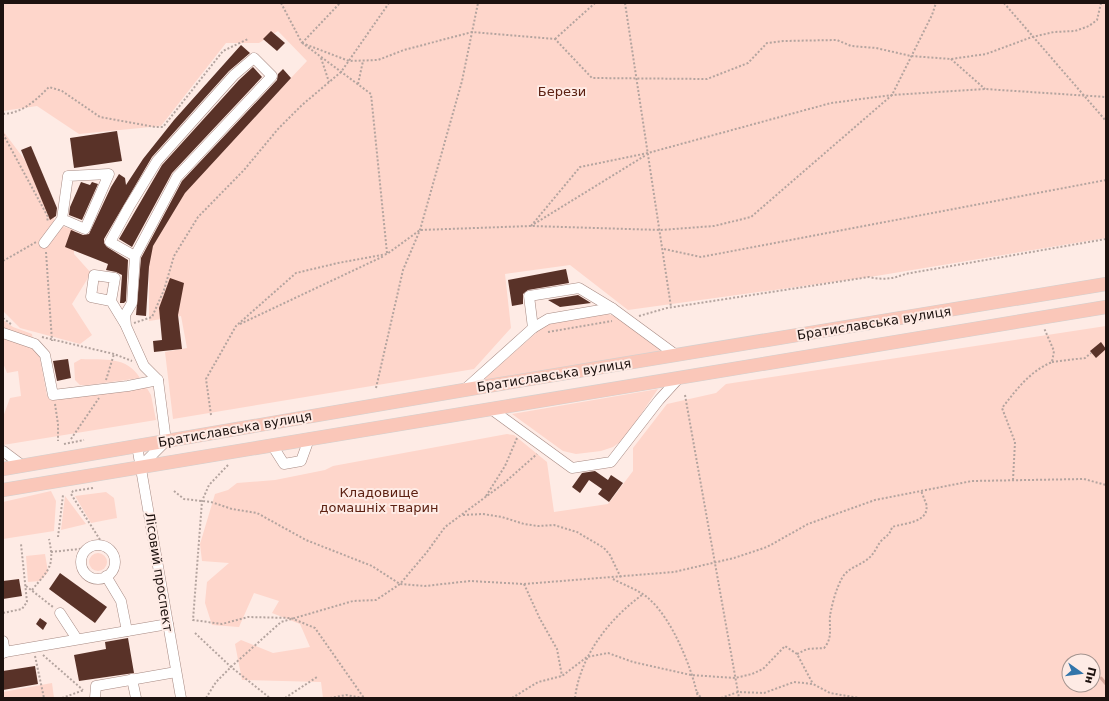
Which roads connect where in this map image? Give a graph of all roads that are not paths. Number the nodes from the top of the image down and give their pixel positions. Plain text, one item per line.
1 (62, 219) junction
2 (44, 243) road end
3 (135, 256) junction
4 (1106, 284) edge
5 (111, 301) dead end
6 (1106, 307) edge
7 (612, 308) junction
8 (126, 326) junction
9 (537, 330) junction
10 (3, 333) edge
11 (676, 355) junction
12 (678, 378) junction
13 (158, 380) junction
14 (464, 390) junction
15 (491, 409) junction
16 (309, 439) junction
17 (166, 441) junction
18 (272, 444) junction
19 (137, 446) junction
20 (3, 451) edge
21 (23, 466) junction
22 (141, 466) junction
23 (3, 469) edge
24 (3, 490) edge
25 (106, 576) junction
26 (60, 613) road end
27 (168, 624) junction
28 (127, 631) junction
29 (77, 639) junction
30 (3, 641) edge
31 (4, 652) edge
32 (176, 672) junction
33 (132, 679) junction
34 (94, 698) edge
35 (136, 698) edge
36 (181, 698) edge

1 - 1 street
1 - 2 street
3 - 3 street
3 - 8 street
4 - 11 main road, Братиславська вулиця
5 - 8 street
6 - 12 main road, Братиславська вулиця
7 - 9 street
7 - 9 street
7 - 11 street
8 - 13 street
9 - 14 street
10 - 13 street
11 - 14 main road, Братиславська вулиця
12 - 15 main road, Братиславська вулиця
12 - 15 street
13 - 17 street
14 - 17 main road, Братиславська вулиця
15 - 16 main road, Братиславська вулиця
16 - 18 main road, Братиславська вулиця
16 - 18 street
17 - 19 main road, Братиславська вулиця
17 - 22 street
18 - 22 main road, Братиславська вулиця
19 - 21 main road, Братиславська вулиця
19 - 22 street, Лісовий проспект
20 - 21 street
21 - 23 main road, Братиславська вулиця
22 - 24 main road, Братиславська вулиця
22 - 27 street, Лісовий проспект
25 - 25 street
25 - 28 street
26 - 29 street
27 - 28 street
27 - 32 street, Лісовий проспект
28 - 29 street
29 - 31 street
30 - 31 street
32 - 33 street
32 - 36 street, Лісовий проспект
33 - 34 street
33 - 35 street

